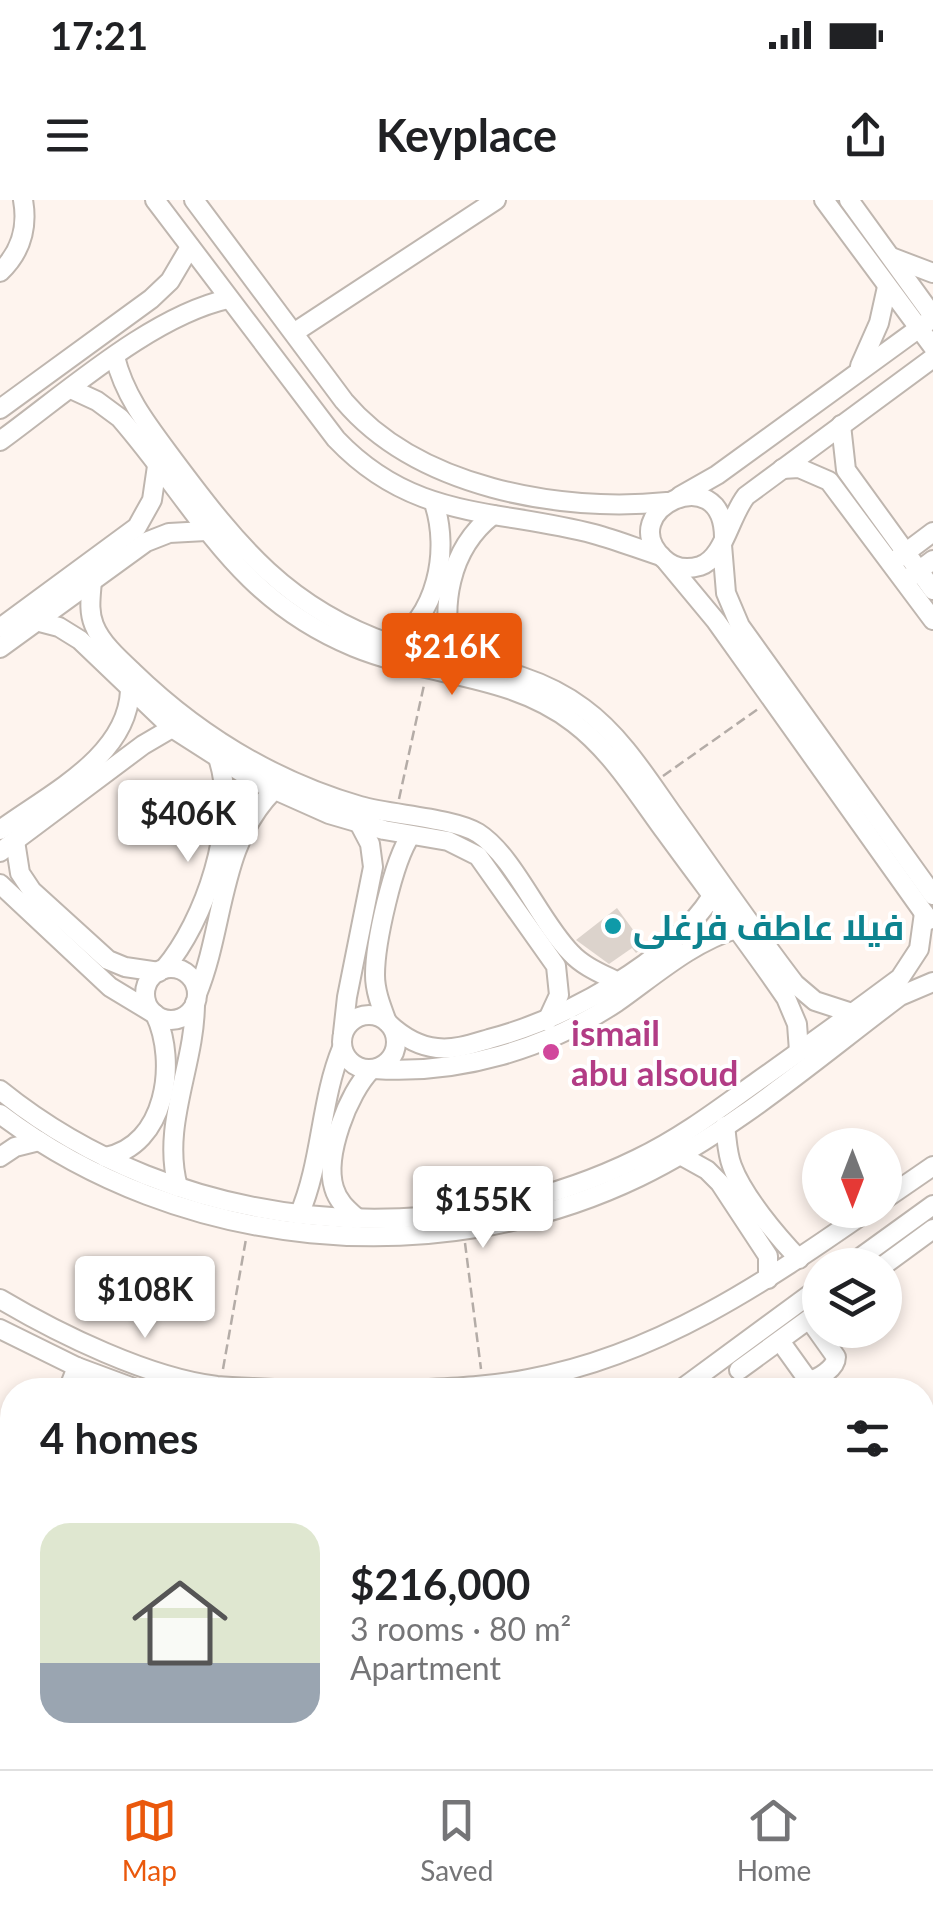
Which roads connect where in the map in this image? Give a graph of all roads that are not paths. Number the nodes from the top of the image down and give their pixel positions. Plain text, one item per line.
1 (22, 200) edge
2 (156, 200) edge
3 (194, 200) edge
4 (496, 200) edge
5 (824, 200) edge
6 (848, 200) edge
7 (190, 248) junction
8 (888, 256) junction
9 (0, 272) edge
10 (933, 272) edge
11 (888, 287) junction
12 (228, 300) junction
13 (928, 321) edge
14 (295, 332) junction
15 (933, 347) edge
16 (115, 358) junction
17 (933, 358) edge
18 (857, 371) junction
19 (71, 390) junction
20 (0, 409) edge
21 (841, 426) junction
22 (0, 441) edge
23 (157, 466) junction
24 (782, 469) junction
25 (673, 499) junction
26 (434, 502) junction
27 (493, 515) junction
28 (206, 531) junction
29 (933, 532) edge
30 (723, 541) junction
31 (898, 558) junction
32 (664, 559) junction
33 (919, 571) edge
34 (92, 580) junction
35 (933, 590) edge
36 (933, 620) edge
37 (36, 621) junction
38 (0, 628) edge
39 (391, 644) junction
40 (0, 648) edge
41 (454, 659) junction
42 (130, 691) junction
43 (172, 728) junction
44 (219, 761) junction
45 (273, 791) junction
46 (359, 823) junction
47 (410, 835) junction
48 (5, 841) edge
49 (0, 884) edge
50 (933, 894) edge
51 (712, 896) junction
52 (928, 919) edge
53 (736, 929) junction
54 (162, 970) junction
55 (616, 981) junction
56 (933, 982) edge
57 (196, 998) junction
58 (852, 1013) junction
59 (154, 1014) junction
60 (547, 1020) junction
61 (388, 1023) junction
62 (342, 1041) junction
63 (800, 1052) junction
64 (372, 1070) junction
65 (0, 1090) edge
66 (0, 1114) edge
67 (725, 1126) junction
68 (39, 1141) junction
69 (680, 1155) junction
70 (0, 1157) edge
71 (105, 1157) junction
72 (933, 1166) edge
73 (178, 1187) junction
74 (902, 1187) edge
75 (933, 1204) edge
76 (298, 1214) junction
77 (358, 1219) junction
78 (844, 1228) edge
79 (933, 1229) edge
80 (873, 1248) edge
81 (902, 1252) edge
82 (799, 1259) junction
83 (768, 1279) junction
84 (0, 1299) edge
85 (802, 1300) edge
86 (802, 1324) edge
87 (0, 1328) edge
88 (780, 1340) junction
89 (831, 1348) edge
90 (77, 1367) junction
91 (739, 1370) dead end
92 (73, 1378) edge
93 (107, 1378) edge
94 (193, 1378) edge
95 (530, 1378) edge
96 (696, 1378) edge
97 (807, 1378) edge
98 (816, 1378) edge

1 - 9 street
2 - 7 street
3 - 14 street
4 - 14 street
5 - 11 street
6 - 8 street
7 - 12 street
7 - 20 street
8 - 10 street
8 - 13 street
11 - 13 street
11 - 18 street
12 - 16 street
12 - 26 street
13 - 15 street
13 - 18 street
14 - 25 street
16 - 19 street
16 - 39 street
17 - 21 street
18 - 25 street
19 - 22 street
19 - 23 street
21 - 24 street
21 - 31 street
23 - 28 street
23 - 38 street
24 - 30 street
24 - 31 street
25 - 30 street
25 - 32 street
26 - 27 street
26 - 39 street
27 - 32 street
27 - 41 street
28 - 34 street
28 - 51 street
29 - 31 street
30 - 32 street
30 - 50 street
31 - 33 street
32 - 52 street
33 - 35 street
33 - 36 street
34 - 37 street
34 - 55 street
37 - 40 street
37 - 42 street
39 - 41 street
41 - 58 street
42 - 43 street
42 - 48 street
43 - 44 street
43 - 48 street
44 - 45 street
44 - 54 street
45 - 46 street
45 - 57 street
46 - 47 street
46 - 62 street
47 - 60 street
47 - 61 street
48 - 54 street
49 - 59 street
51 - 53 street
51 - 55 street
52 - 58 street
53 - 63 street
53 - 64 street
54 - 57 street
54 - 59 street
55 - 60 street
56 - 67 street
57 - 59 street
57 - 73 street
58 - 63 street
59 - 71 street
60 - 61 street
61 - 62 street
61 - 64 street
62 - 64 street
62 - 76 street
63 - 77 street
64 - 77 street
65 - 71 street
66 - 68 street
67 - 69 street
67 - 82 street
68 - 69 street
68 - 70 street
69 - 83 street
71 - 73 street
72 - 74 street
73 - 76 street
75 - 80 street
76 - 77 street
78 - 82 street
79 - 81 street
82 - 83 street
83 - 95 street
84 - 94 street
85 - 96 street
86 - 88 street
87 - 90 street
88 - 91 street
88 - 97 street
89 - 98 street
90 - 92 street
90 - 93 street

